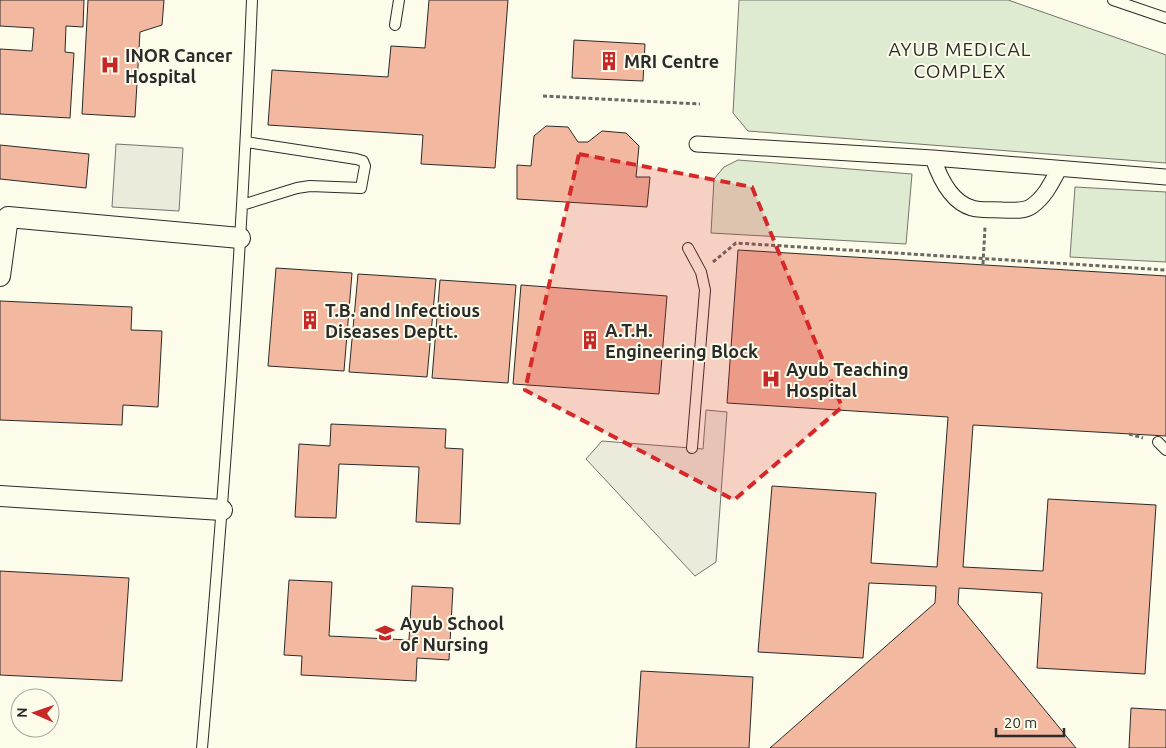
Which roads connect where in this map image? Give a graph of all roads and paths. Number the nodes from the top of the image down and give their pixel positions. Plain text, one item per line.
1 (252, 0) edge
2 (399, 0) edge
3 (1113, 0) edge
4 (1166, 18) edge
5 (395, 26) dead end
6 (543, 96) dead end
7 (700, 104) dead end
8 (246, 142) junction
9 (697, 144) dead end
10 (933, 158) junction
11 (1059, 169) junction
12 (1166, 177) edge
13 (242, 205) junction
14 (986, 209) junction
15 (4, 217) edge
16 (240, 238) junction
17 (688, 248) dead end
18 (983, 258) junction
19 (983, 264) dead end
20 (1166, 270) edge
21 (701, 272) junction
22 (0, 276) edge
23 (1158, 442) dead end
24 (692, 448) dead end
25 (1166, 450) edge
26 (0, 496) edge
27 (222, 510) junction
28 (202, 748) edge

1 - 8 lane
2 - 5 lane
3 - 4 lane
6 - 7 path
8 - 13 lane
8 - 13 lane
9 - 10 street
10 - 11 street
10 - 14 street
11 - 12 street
11 - 14 street
13 - 16 lane
14 - 18 path
15 - 16 street
15 - 22 street
16 - 27 lane
17 - 21 lane
18 - 19 path
18 - 20 path
18 - 21 path
21 - 24 lane
23 - 25 lane
26 - 27 street
27 - 28 lane

